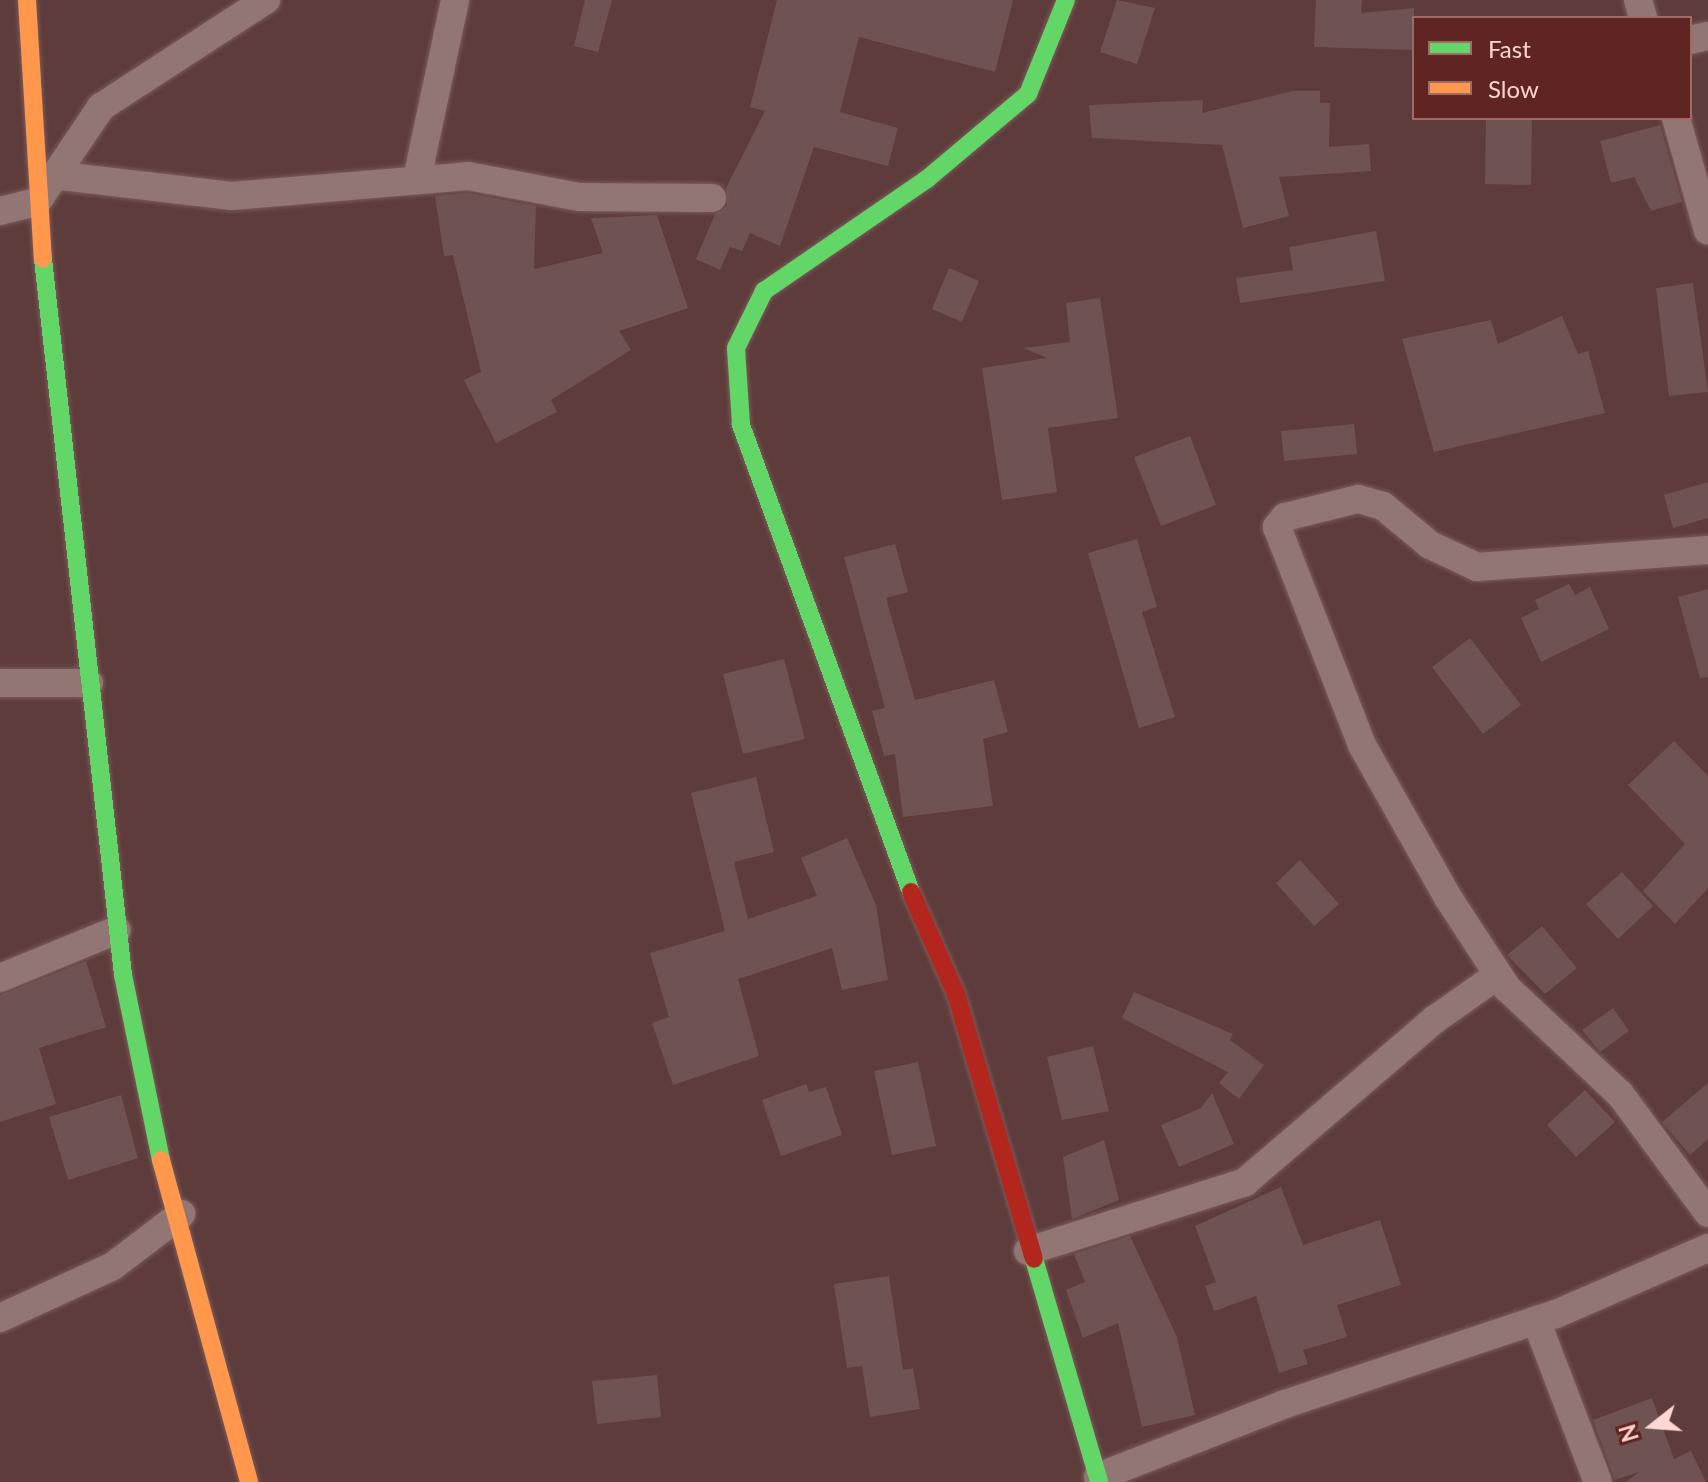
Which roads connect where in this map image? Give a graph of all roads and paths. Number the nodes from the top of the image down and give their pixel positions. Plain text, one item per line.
1 (27, 0) edge
2 (266, 0) edge
3 (455, 0) edge
4 (1066, 0) edge
5 (1677, 120) edge
6 (53, 175) junction
7 (417, 179) junction
8 (712, 198) dead end
9 (37, 202) junction
10 (0, 211) edge
11 (1708, 231) edge
12 (1708, 550) edge
13 (0, 683) edge
14 (89, 683) junction
15 (117, 930) junction
16 (1498, 975) junction
17 (0, 978) edge
18 (1708, 1213) edge
19 (181, 1214) junction
20 (1708, 1248) edge
21 (1028, 1251) junction
22 (0, 1318) edge
23 (1536, 1320) junction
24 (1099, 1479) edge
25 (249, 1482) edge
26 (1598, 1482) edge

1 - 9 street
2 - 6 street
3 - 7 street
4 - 21 street
5 - 11 street
6 - 7 street
6 - 9 street
7 - 8 street
9 - 10 street
9 - 14 street
12 - 16 street
13 - 14 street
14 - 15 street
15 - 17 street
15 - 19 street
16 - 18 street
16 - 21 street
19 - 22 street
19 - 25 street
20 - 23 street
21 - 24 street
23 - 24 street
23 - 26 street

